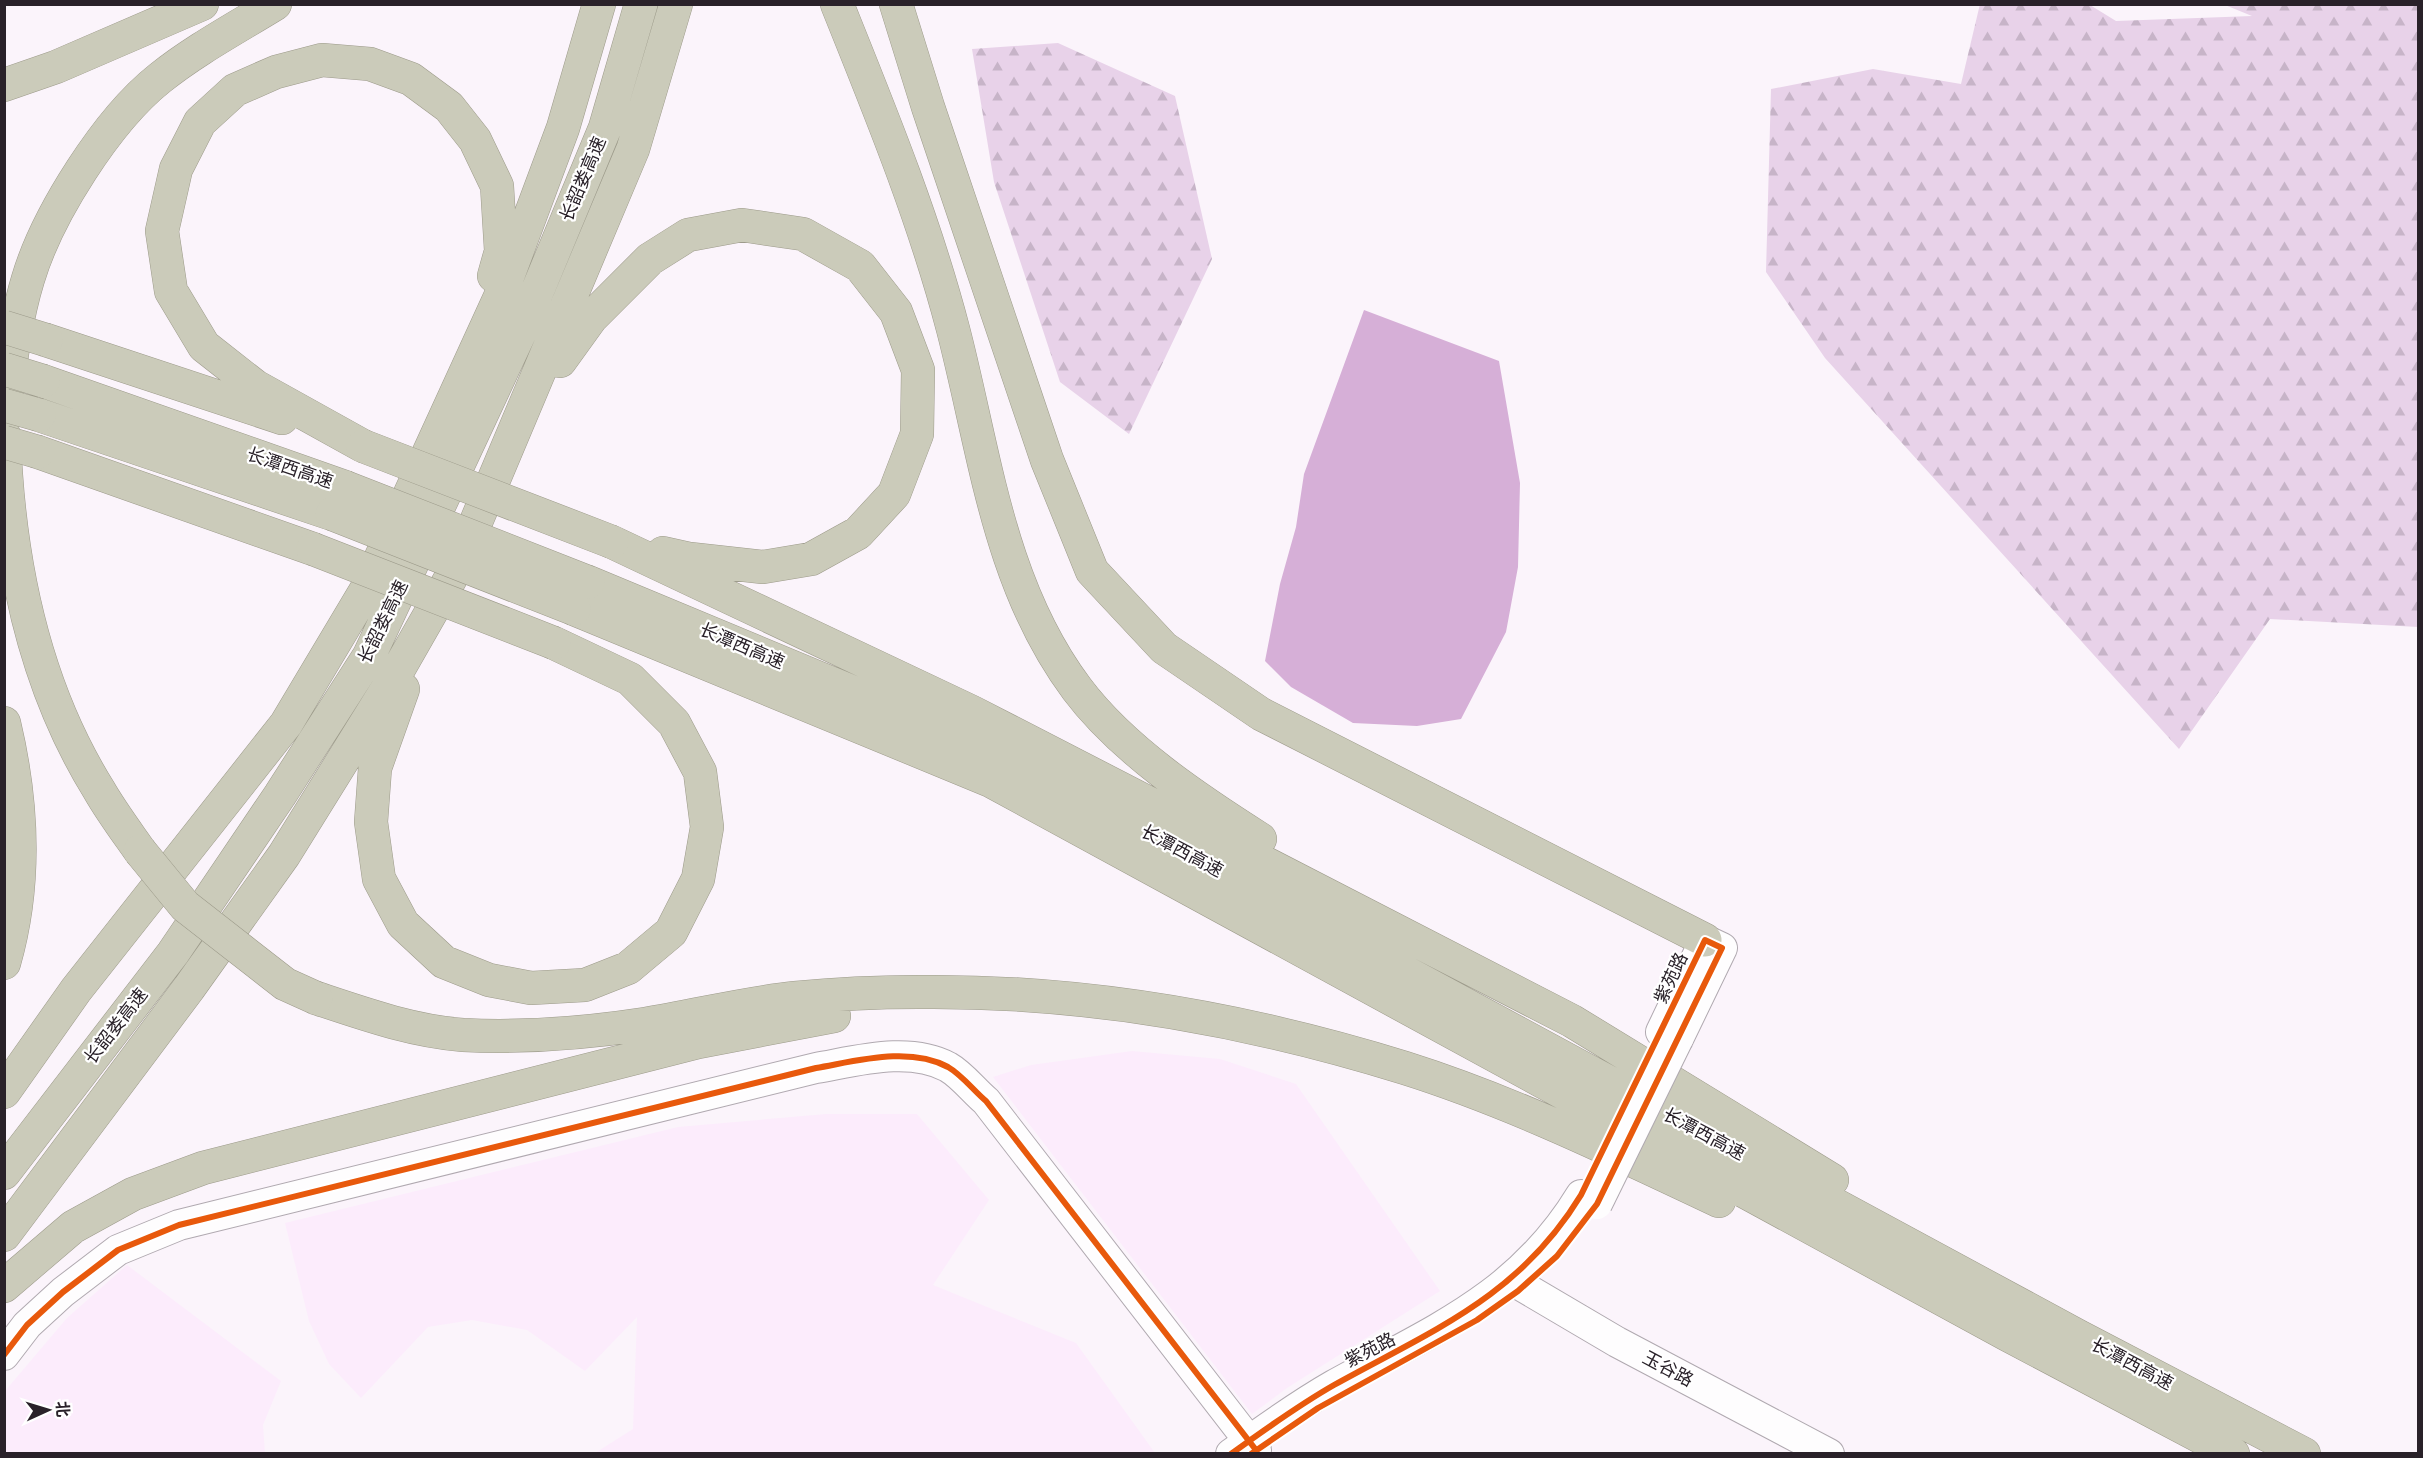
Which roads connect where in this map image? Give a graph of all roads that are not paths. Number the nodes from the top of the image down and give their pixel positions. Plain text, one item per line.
1 (202, 4) edge
2 (275, 4) edge
3 (599, 4) edge
4 (641, 4) edge
5 (676, 4) edge
6 (837, 4) edge
7 (896, 4) edge
8 (4, 85) edge
9 (4, 327) edge
10 (476, 348) junction
11 (4, 369) edge
12 (4, 405) edge
13 (4, 411) edge
14 (520, 416) junction
15 (4, 435) edge
16 (4, 442) edge
17 (363, 446) junction
18 (338, 501) junction
19 (612, 542) junction
20 (581, 596) junction
21 (430, 614) junction
22 (4, 723) edge
23 (1705, 940) joint
24 (4, 963) edge
25 (1459, 965) junction
26 (76, 990) junction
27 (1017, 994) junction
28 (4, 1071) edge
29 (4, 1092) edge
30 (4, 1173) edge
31 (4, 1235) edge
32 (4, 1286) edge
33 (1513, 1286) junction
34 (2008, 1335) junction
35 (2078, 1336) junction
36 (4, 1355) edge
37 (4, 1377) edge
38 (1244, 1450) edge
39 (1806, 1454) edge
40 (1829, 1454) edge
41 (2233, 1454) edge
42 (2304, 1454) edge

1 - 8 highway
2 - 13 highway
3 - 10 highway, 长韶娄高速
4 - 30 highway, 长韶娄高速
5 - 14 highway
6 - 25 highway
7 - 23 highway
9 - 17 highway, bridge
10 - 17 highway
10 - 26 highway, 长韶娄高速
11 - 18 highway, 长潭西高速, bridge
12 - 18 highway, 长潭西高速, bridge
14 - 19 highway
14 - 21 highway
15 - 27 highway, bridge
16 - 21 highway, bridge
17 - 19 highway, bridge
18 - 20 highway, 长潭西高速, bridge
19 - 25 highway
20 - 34 highway, 长潭西高速
20 - 35 highway, 长潭西高速
21 - 31 highway
22 - 24 highway
23 - 33 street, 紫苑路, bridge
25 - 35 highway
26 - 28 highway
26 - 29 highway, 长韶娄高速
27 - 32 highway
27 - 34 highway
33 - 38 street, 紫苑路
33 - 39 street, 玉谷路
33 - 40 street, 玉谷路
34 - 41 highway, 长潭西高速
35 - 42 highway, 长潭西高速
36 - 38 street
37 - 38 street

